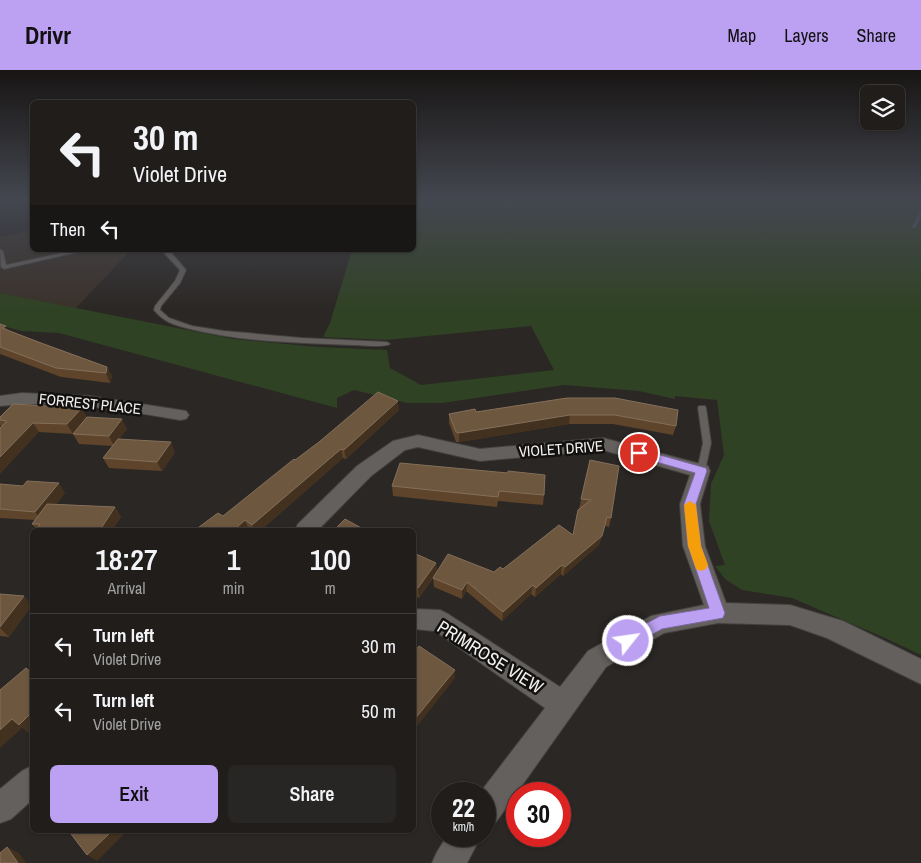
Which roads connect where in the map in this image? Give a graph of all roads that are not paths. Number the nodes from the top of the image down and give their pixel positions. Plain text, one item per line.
1 (0, 251) edge
2 (75, 252) edge
3 (168, 252) edge
4 (386, 344) dead end
5 (0, 401) edge
6 (702, 408) dead end
7 (180, 415) dead end
8 (702, 471) junction
9 (307, 528) edge
10 (718, 613) junction
11 (416, 619) edge
12 (921, 672) edge
13 (564, 704) junction
14 (30, 783) edge
15 (496, 796) edge
16 (0, 808) edge
17 (459, 847) edge
18 (448, 863) edge

1 - 2 lane
3 - 4 lane
5 - 7 street, FORREST PLACE
6 - 8 lane
8 - 9 street, VIOLET DRIVE
8 - 10 street
10 - 12 street
10 - 13 street
11 - 13 street, PRIMROSE VIEW
13 - 15 street
14 - 16 street
17 - 18 street

